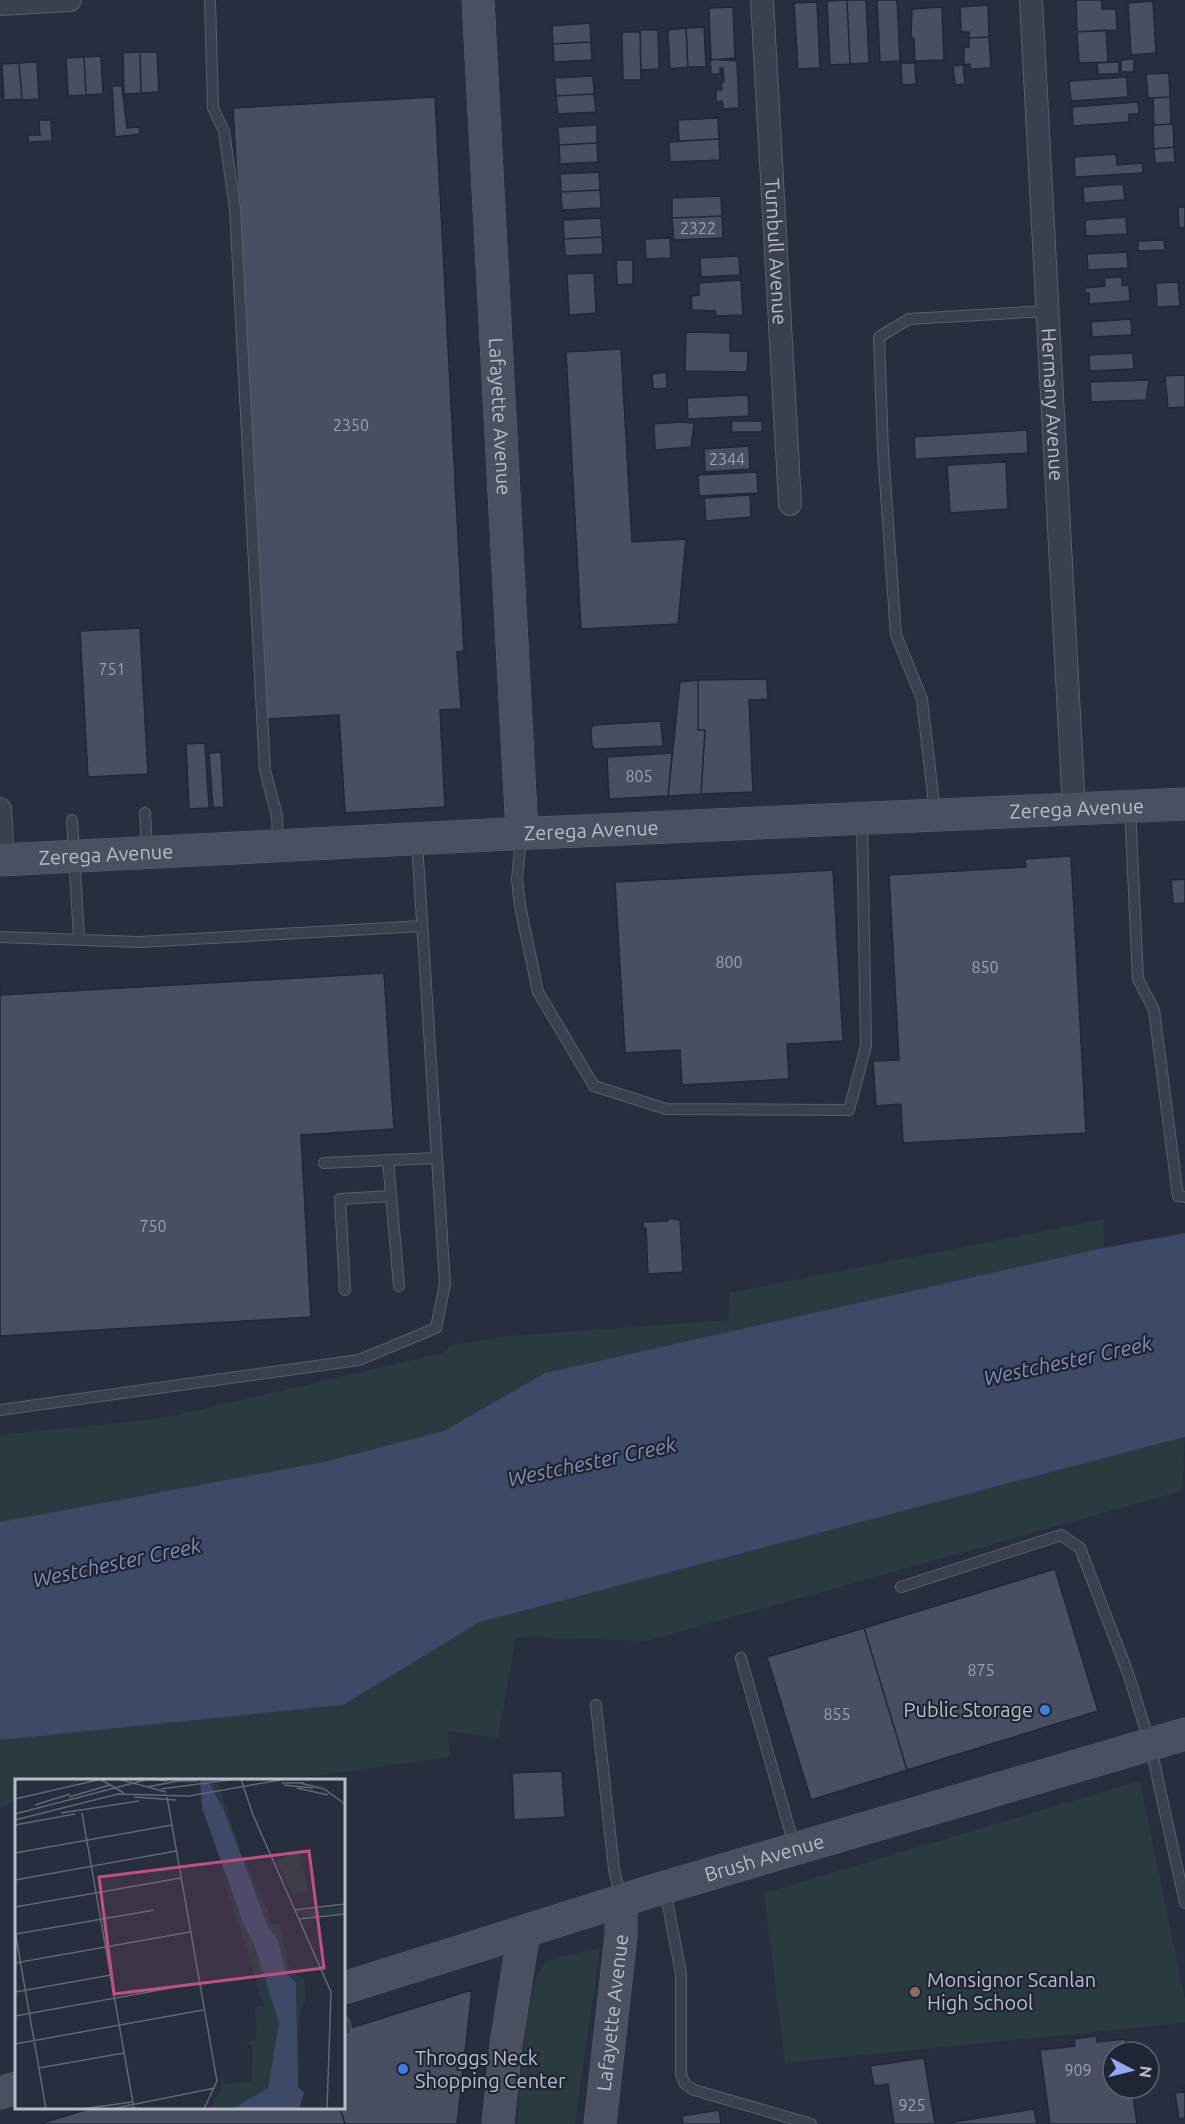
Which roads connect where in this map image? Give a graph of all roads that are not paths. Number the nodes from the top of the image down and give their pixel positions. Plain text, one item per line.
1 (70, 0) edge
2 (210, 0) edge
3 (478, 0) edge
4 (762, 0) edge
5 (1031, 0) edge
6 (0, 4) edge
7 (1048, 311) junction
8 (790, 504) dead end
9 (1185, 804) edge
10 (1130, 806) junction
11 (0, 808) edge
12 (1074, 809) junction
13 (145, 813) dead end
14 (935, 816) junction
15 (862, 819) junction
16 (72, 820) dead end
17 (522, 833) junction
18 (417, 838) junction
19 (278, 845) junction
20 (147, 853) junction
21 (74, 856) junction
22 (2, 860) edge
23 (422, 926) junction
24 (0, 936) edge
25 (79, 938) junction
26 (437, 1158) junction
27 (388, 1160) junction
28 (324, 1163) dead end
29 (391, 1196) junction
30 (1185, 1197) edge
31 (399, 1286) dead end
32 (345, 1290) dead end
33 (0, 1410) edge
34 (901, 1587) dead end
35 (741, 1658) dead end
36 (596, 1705) dead end
37 (1185, 1734) edge
38 (1150, 1744) junction
39 (795, 1848) junction
40 (665, 1888) junction
41 (621, 1901) junction
42 (1185, 1903) edge
43 (524, 1932) junction
44 (345, 1988) edge
45 (15, 2088) edge
46 (0, 2093) edge
47 (498, 2124) edge
48 (600, 2124) edge
49 (811, 2124) edge

1 - 6 street
2 - 19 lane
3 - 17 street, Lafayette Avenue
4 - 8 street, Turnbull Avenue
5 - 7 street, Hermany Avenue
7 - 12 street, Hermany Avenue
7 - 14 lane
9 - 10 street, Zerega Avenue
10 - 12 street, Zerega Avenue
10 - 30 lane
11 - 22 street
12 - 14 street, Zerega Avenue
13 - 20 lane
14 - 15 street, Zerega Avenue
15 - 17 street, Zerega Avenue
15 - 17 lane
16 - 21 lane
17 - 18 street, Zerega Avenue
18 - 19 street, Zerega Avenue
18 - 23 lane
19 - 20 street, Zerega Avenue
20 - 21 street, Zerega Avenue
21 - 22 street, Zerega Avenue
21 - 25 lane
23 - 25 lane
23 - 26 lane
24 - 25 lane
26 - 27 lane
26 - 33 lane
27 - 28 lane
27 - 29 lane
29 - 31 lane
29 - 32 lane
34 - 38 lane
35 - 39 lane
36 - 41 lane
37 - 38 street, Brush Avenue
38 - 39 street, Brush Avenue
38 - 42 lane
39 - 40 street, Brush Avenue
40 - 41 street, Brush Avenue
40 - 49 lane
41 - 43 street, Brush Avenue
41 - 48 street, Lafayette Avenue
43 - 44 street, Brush Avenue
43 - 47 street
45 - 46 street

